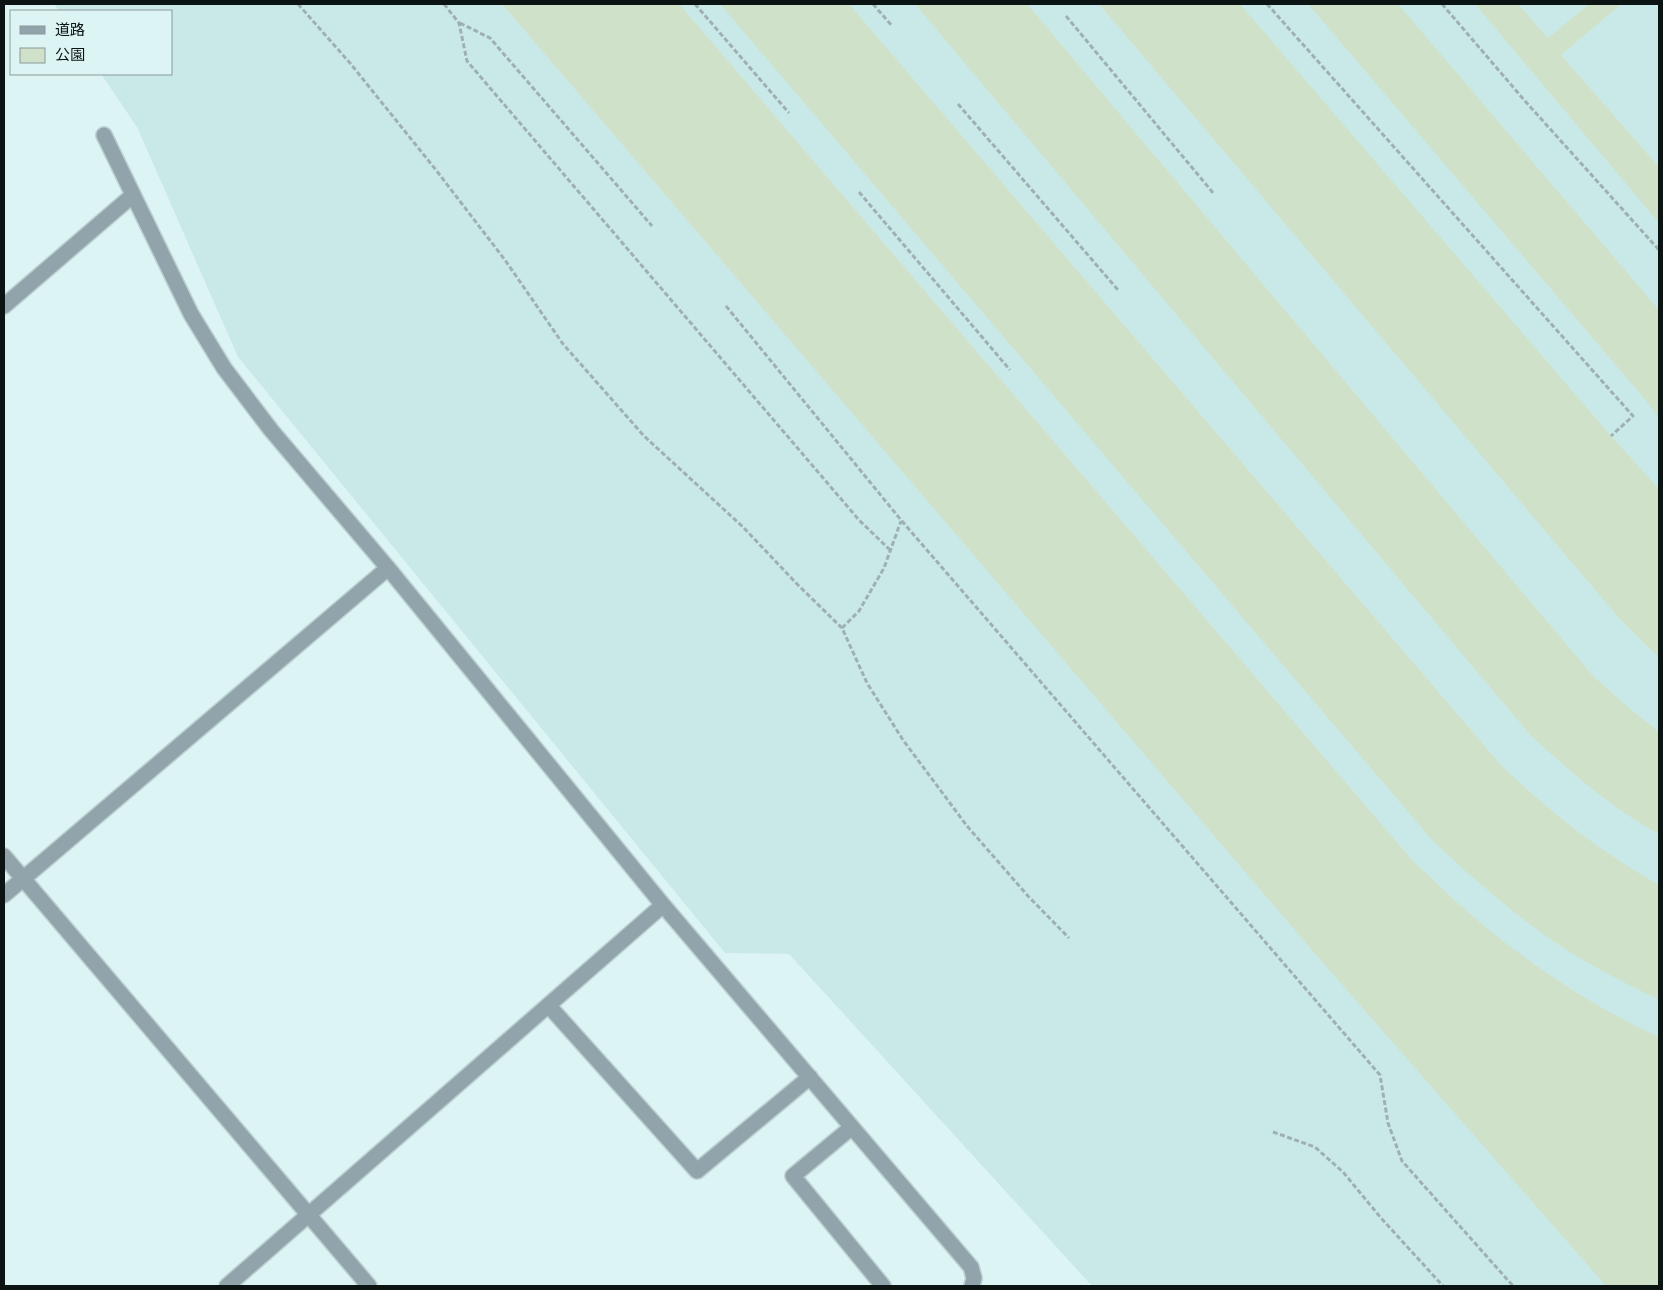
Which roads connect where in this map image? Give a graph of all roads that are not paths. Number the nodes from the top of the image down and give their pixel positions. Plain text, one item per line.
1 (104, 135) dead end
2 (134, 195) junction
3 (4, 306) edge
4 (388, 568) junction
5 (4, 856) edge
6 (24, 878) junction
7 (4, 895) edge
8 (663, 906) junction
9 (549, 1006) junction
10 (810, 1077) junction
11 (852, 1127) junction
12 (308, 1216) junction
13 (227, 1286) edge
14 (369, 1286) edge
15 (883, 1286) edge
16 (972, 1286) edge

1 - 2 street
2 - 3 street
2 - 4 street
4 - 6 street
4 - 8 street
5 - 6 street
6 - 7 street
6 - 12 street
8 - 9 street
8 - 10 street
9 - 10 street
9 - 12 street
10 - 11 street
11 - 15 street
11 - 16 street
12 - 13 street
12 - 14 street

